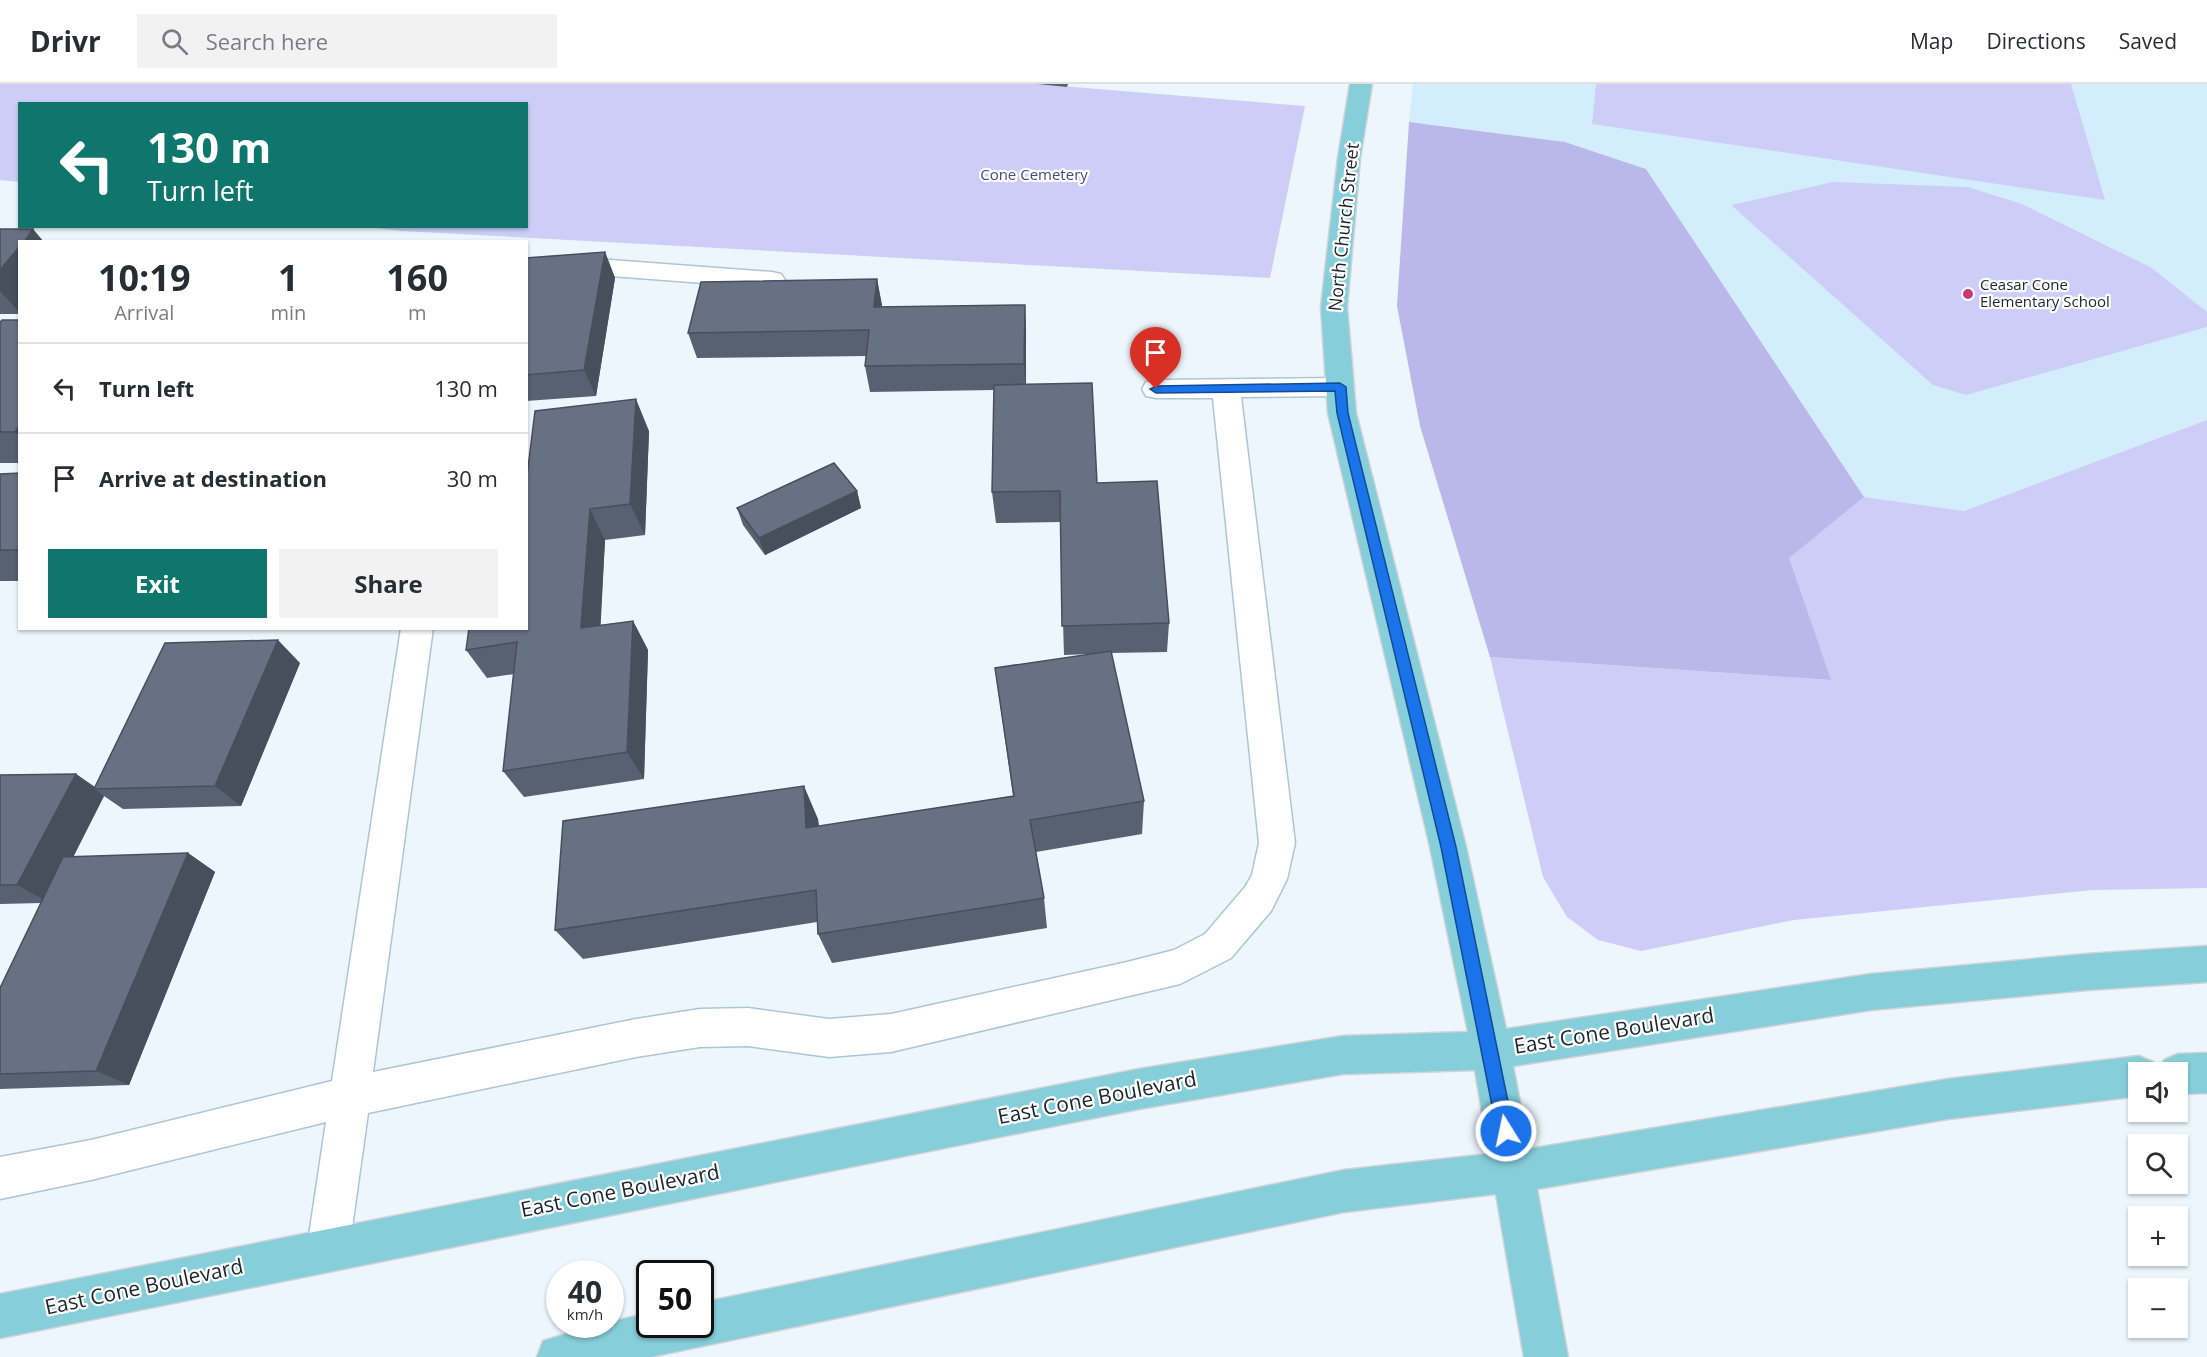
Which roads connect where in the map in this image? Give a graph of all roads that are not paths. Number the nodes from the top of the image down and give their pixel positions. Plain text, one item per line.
1 (1361, 84) edge
2 (528, 267) edge
3 (772, 280) edge
4 (1340, 387) junction
5 (1226, 388) junction
6 (1156, 389) dead end
7 (417, 630) edge
8 (2207, 964) edge
9 (1491, 1050) junction
10 (2207, 1073) edge
11 (2188, 1074) edge
12 (2128, 1077) edge
13 (348, 1097) junction
14 (1513, 1172) junction
15 (0, 1178) edge
16 (328, 1249) junction
17 (0, 1316) edge
18 (559, 1357) edge
19 (1546, 1357) edge

1 - 4 main road, North Church Street
2 - 3 lane
4 - 5 lane
4 - 9 main road, North Church Street
5 - 6 lane
5 - 13 lane
7 - 13 lane
8 - 9 main road, East Cone Boulevard
9 - 14 main road, North Church Street
9 - 16 main road, East Cone Boulevard
10 - 11 main road
12 - 14 main road
13 - 15 lane
13 - 16 lane
14 - 18 main road
14 - 19 main road, North Church Street
16 - 17 main road, East Cone Boulevard

